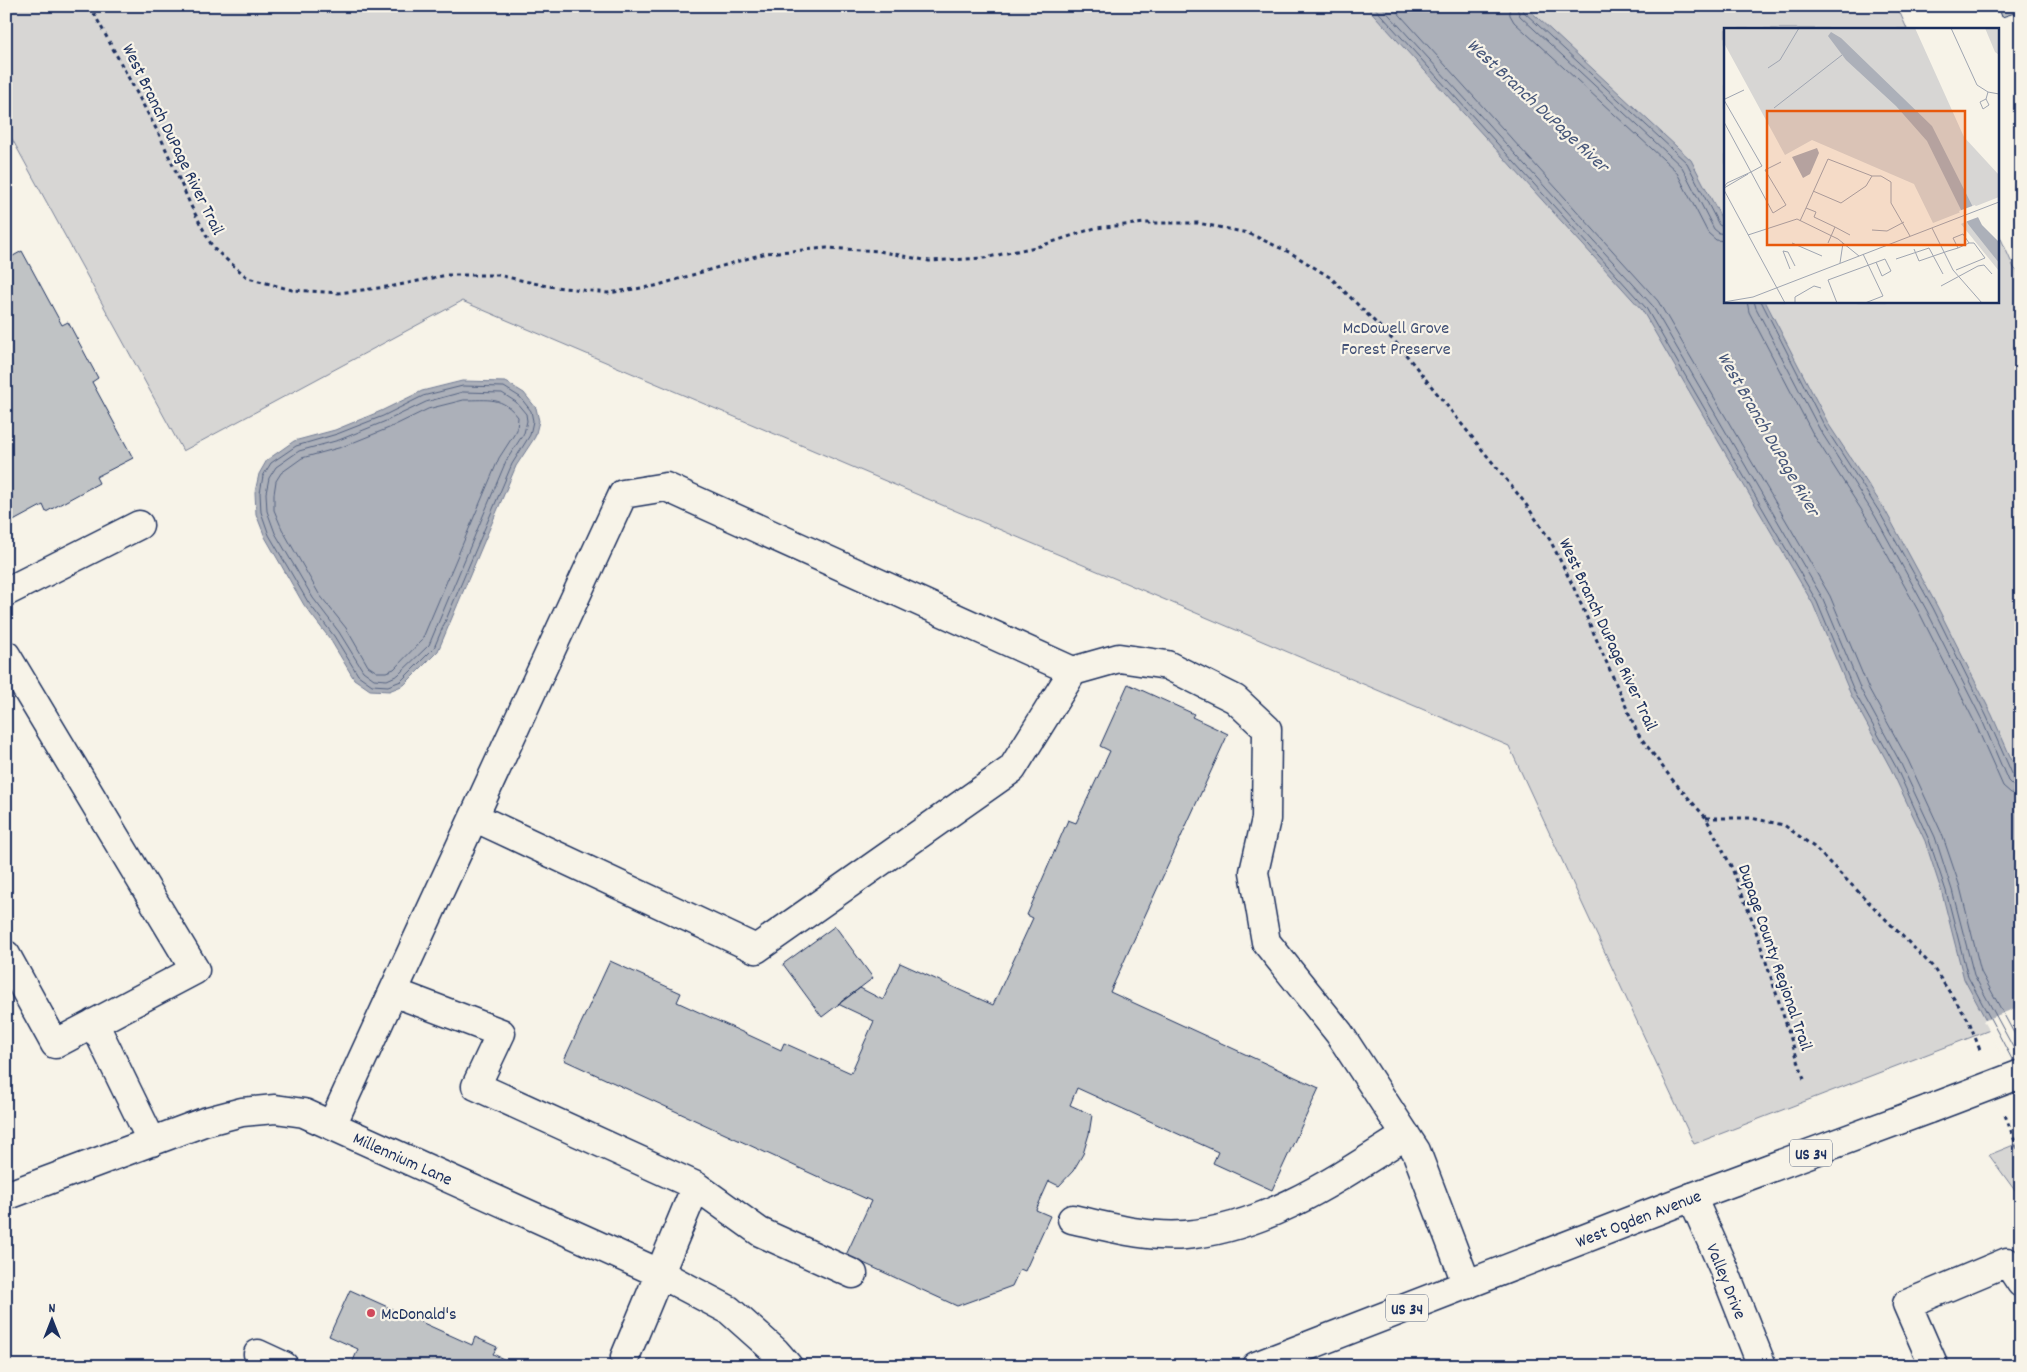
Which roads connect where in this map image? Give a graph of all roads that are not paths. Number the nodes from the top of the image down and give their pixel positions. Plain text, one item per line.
1 (139, 525) dead end
2 (6, 592) edge
3 (6, 655) edge
4 (1074, 671) junction
5 (474, 817) junction
6 (6, 955) edge
7 (393, 992) junction
8 (94, 1024) junction
9 (2021, 1074) edge
10 (332, 1126) junction
11 (1406, 1136) junction
12 (152, 1142) junction
13 (696, 1186) junction
14 (6, 1196) edge
15 (1692, 1197) junction
16 (1072, 1219) dead end
17 (659, 1273) junction
18 (853, 1274) dead end
19 (2021, 1283) edge
20 (1467, 1285) junction
21 (258, 1354) dead end
22 (625, 1357) dead end
23 (778, 1361) edge
24 (284, 1366) edge
25 (1256, 1366) edge
26 (1762, 1366) edge
27 (1934, 1366) edge

1 - 2 street
3 - 8 street
4 - 5 street
4 - 5 street
4 - 11 street
5 - 7 street
6 - 8 street
7 - 10 street
7 - 13 street
8 - 12 street
9 - 15 street, West Ogden Avenue / US 34, bridge
10 - 12 street, Millennium Lane
10 - 17 street, Millennium Lane
11 - 16 street
11 - 20 street
12 - 14 street, Millennium Lane
13 - 17 street
13 - 18 street
15 - 20 street, West Ogden Avenue / US 34
15 - 26 street, Valley Drive
17 - 22 street
17 - 23 street, Millennium Lane
19 - 27 street
20 - 25 street, West Ogden Avenue / US 34
21 - 24 street

